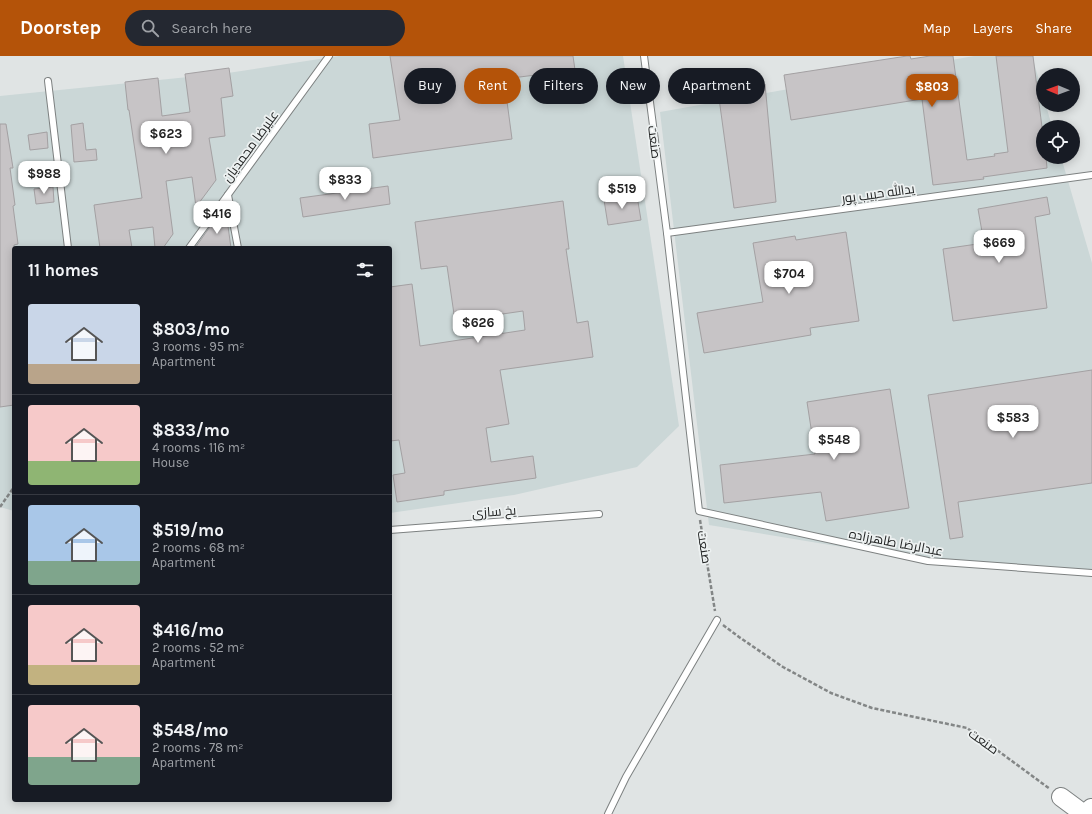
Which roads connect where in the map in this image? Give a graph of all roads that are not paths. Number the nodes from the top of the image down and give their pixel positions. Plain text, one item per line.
1 (329, 56) edge
2 (644, 56) edge
3 (48, 81) dead end
4 (1092, 175) edge
5 (228, 195) junction
6 (668, 233) junction
7 (68, 246) edge
8 (190, 246) edge
9 (238, 246) edge
10 (698, 511) joint
11 (599, 514) dead end
12 (392, 530) edge
13 (1092, 573) edge
14 (717, 620) road end
15 (1061, 797) road end
16 (1092, 810) edge
17 (608, 814) edge
18 (1084, 814) edge
19 (1088, 814) edge

1 - 5 lane, علیرضا محمدیان
2 - 6 lane, صنعت
3 - 7 lane
4 - 6 lane, یدالله حبیب پور
5 - 8 lane, علیرضا محمدیان
5 - 9 lane
6 - 10 lane, صنعت
10 - 13 lane, عبدالرضا طاهرزاده
11 - 12 lane, یخ سازی
14 - 17 lane
15 - 18 street
16 - 19 highway

